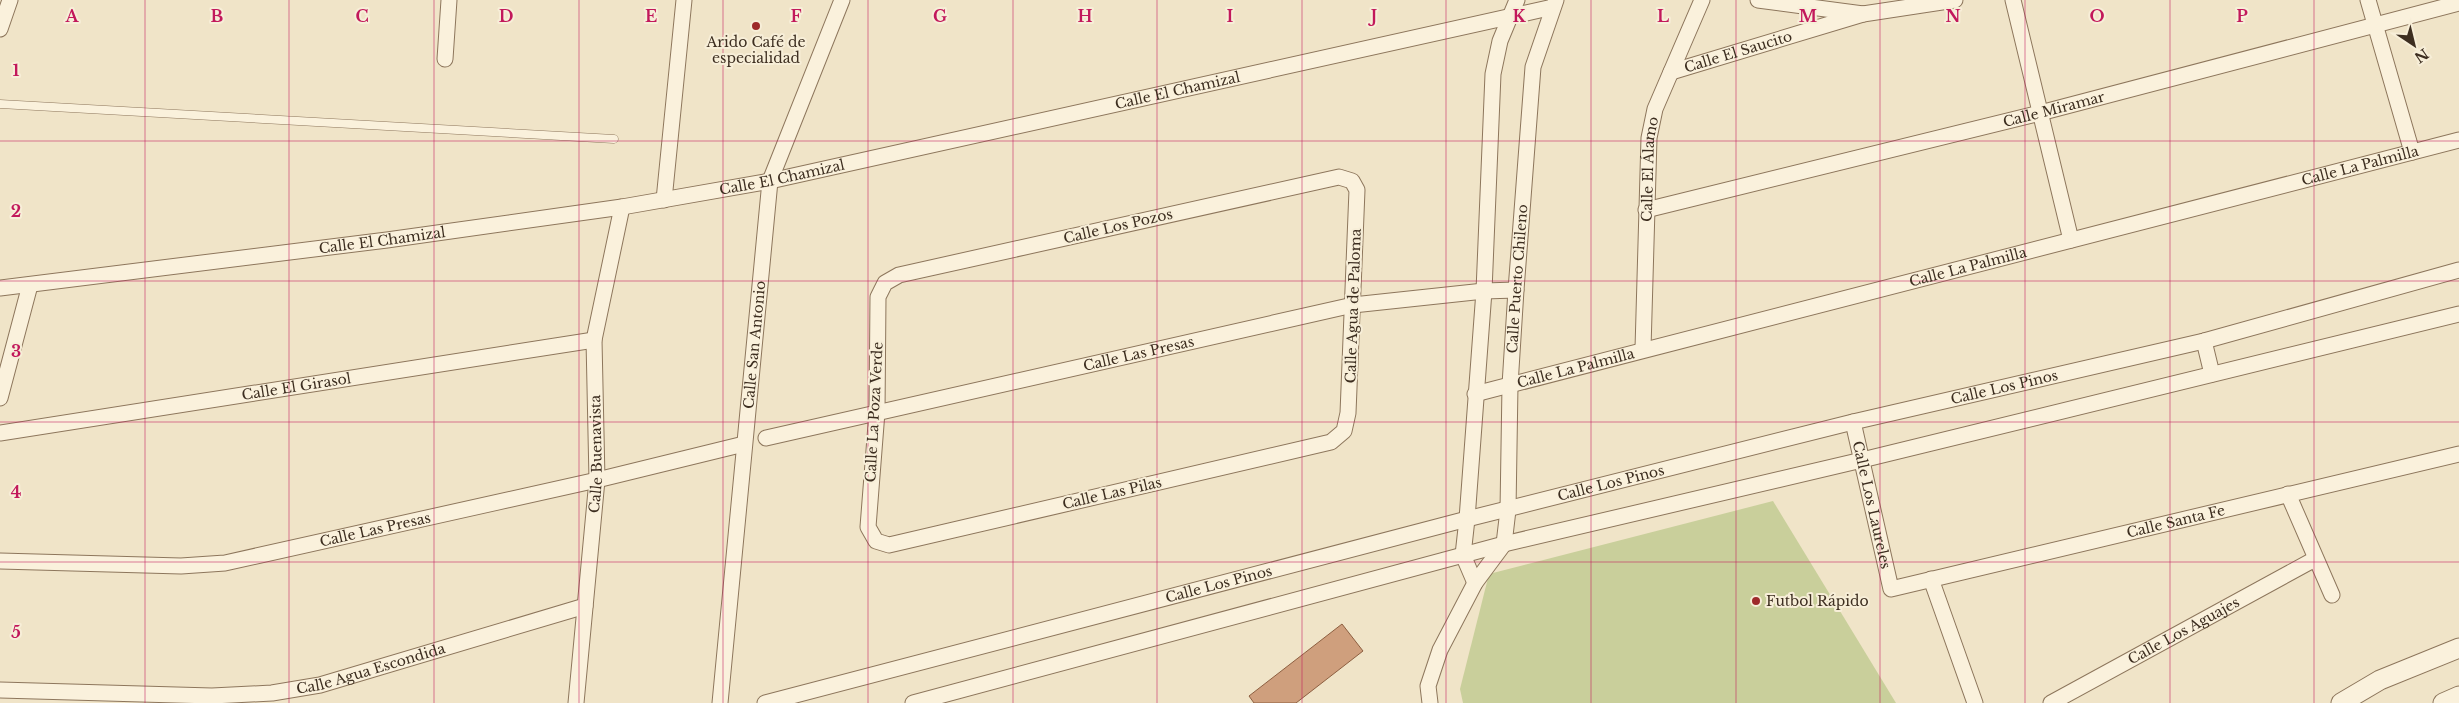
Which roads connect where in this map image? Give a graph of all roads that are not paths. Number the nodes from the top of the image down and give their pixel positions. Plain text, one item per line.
1 (10, 0) edge
2 (449, 0) edge
3 (684, 0) edge
4 (842, 0) edge
5 (1516, 0) edge
6 (1702, 0) edge
7 (1758, 0) edge
8 (1955, 0) edge
9 (2012, 0) edge
10 (2368, 0) edge
11 (1554, 3) edge
12 (2459, 3) edge
13 (1863, 14) junction
14 (1510, 16) junction
15 (2375, 26) junction
16 (0, 29) edge
17 (445, 59) dead end
18 (1671, 72) junction
19 (0, 104) edge
20 (2040, 113) junction
21 (614, 139) dead end
22 (2459, 140) edge
23 (2412, 152) junction
24 (770, 181) junction
25 (1352, 181) joint
26 (664, 200) junction
27 (622, 207) junction
28 (1646, 210) junction
29 (2071, 240) junction
30 (2459, 270) edge
31 (885, 283) joint
32 (30, 285) junction
33 (0, 288) edge
34 (1516, 290) junction
35 (1484, 291) junction
36 (1353, 305) junction
37 (2459, 314) edge
38 (594, 340) junction
39 (2204, 342) junction
40 (1643, 349) junction
41 (2212, 374) junction
42 (1510, 385) junction
43 (1475, 394) junction
44 (0, 398) edge
45 (877, 412) junction
46 (1854, 422) junction
47 (1344, 431) joint
48 (0, 433) edge
49 (766, 438) dead end
50 (744, 444) junction
51 (2458, 457) edge
52 (1862, 460) junction
53 (597, 480) junction
54 (2288, 494) junction
55 (1508, 510) junction
56 (1468, 519) junction
57 (876, 541) joint
58 (1504, 544) junction
59 (1463, 555) junction
60 (2316, 559) junction
61 (0, 561) edge
62 (1931, 579) junction
63 (1475, 582) junction
64 (1891, 589) joint
65 (2332, 595) dead end
66 (585, 606) junction
67 (2459, 648) edge
68 (0, 690) edge
69 (2459, 696) edge
70 (576, 703) edge
71 (720, 703) edge
72 (765, 703) edge
73 (913, 703) edge
74 (1430, 703) edge
75 (1976, 703) edge
76 (2051, 703) edge
77 (2341, 703) edge
78 (2443, 703) edge

1 - 16 street
2 - 17 street
3 - 26 street
4 - 24 street, Calle San Antonio
5 - 14 street
6 - 18 street, Calle El Álamo
7 - 13 street, Calle El Saucito
8 - 13 street, Calle El Saucito
9 - 20 street
10 - 15 street
11 - 14 street, Calle El Chamizal
11 - 34 street, Calle Puerto Chileno
12 - 15 street, Calle Miramar
13 - 18 street, Calle El Saucito
14 - 24 street, Calle El Chamizal
14 - 35 street
15 - 20 street, Calle Miramar
15 - 23 street
18 - 28 street, Calle El Álamo
19 - 21 lane
20 - 28 street, Calle Miramar
20 - 29 street
22 - 23 street, Calle La Palmilla
23 - 29 street, Calle La Palmilla
24 - 26 street, Calle El Chamizal
24 - 50 street, Calle San Antonio
25 - 31 street, Calle Los Pozos
25 - 36 street, Calle Agua de Paloma
26 - 27 street, Calle El Chamizal
27 - 32 street, Calle El Chamizal
27 - 38 street, Calle Buenavista
28 - 40 street, Calle El Álamo
29 - 40 street, Calle La Palmilla
30 - 39 street, Calle Los Pinos
31 - 45 street, Calle La Poza Verde
32 - 33 street, Calle El Chamizal
32 - 44 street
34 - 35 street, Calle Las Presas
34 - 42 street, Calle Puerto Chileno
35 - 36 street, Calle Las Presas
35 - 43 street
36 - 45 street, Calle Las Presas
36 - 47 street, Calle Agua de Paloma
37 - 41 street
38 - 48 street, Calle El Girasol
38 - 53 street, Calle Buenavista
39 - 41 street
39 - 46 street, Calle Los Pinos
40 - 42 street, Calle La Palmilla
41 - 52 street
42 - 43 street, Calle La Palmilla
42 - 55 street, Calle Puerto Chileno
43 - 56 street
45 - 49 street, Calle Las Presas
45 - 57 street, Calle La Poza Verde
46 - 52 street, Calle Los Laureles
46 - 55 street, Calle Los Pinos
47 - 57 street, Calle Las Pilas
50 - 53 street, Calle Las Presas
50 - 71 street, Calle San Antonio
51 - 54 street, Calle Santa Fe
52 - 58 street
52 - 64 street, Calle Los Laureles
53 - 61 street, Calle Las Presas
53 - 66 street, Calle Buenavista
54 - 60 street
54 - 62 street, Calle Santa Fe
55 - 56 street, Calle Los Pinos
55 - 58 street, Calle Puerto Chileno
56 - 59 street
56 - 72 street, Calle Los Pinos
58 - 59 street
58 - 63 street
59 - 63 street
59 - 73 street
60 - 65 street
60 - 76 street, Calle Los Aguajes
62 - 64 street, Calle Santa Fe
62 - 75 street
63 - 74 street
66 - 68 street, Calle Agua Escondida
66 - 70 street, Calle Buenavista
67 - 77 street
69 - 78 street

